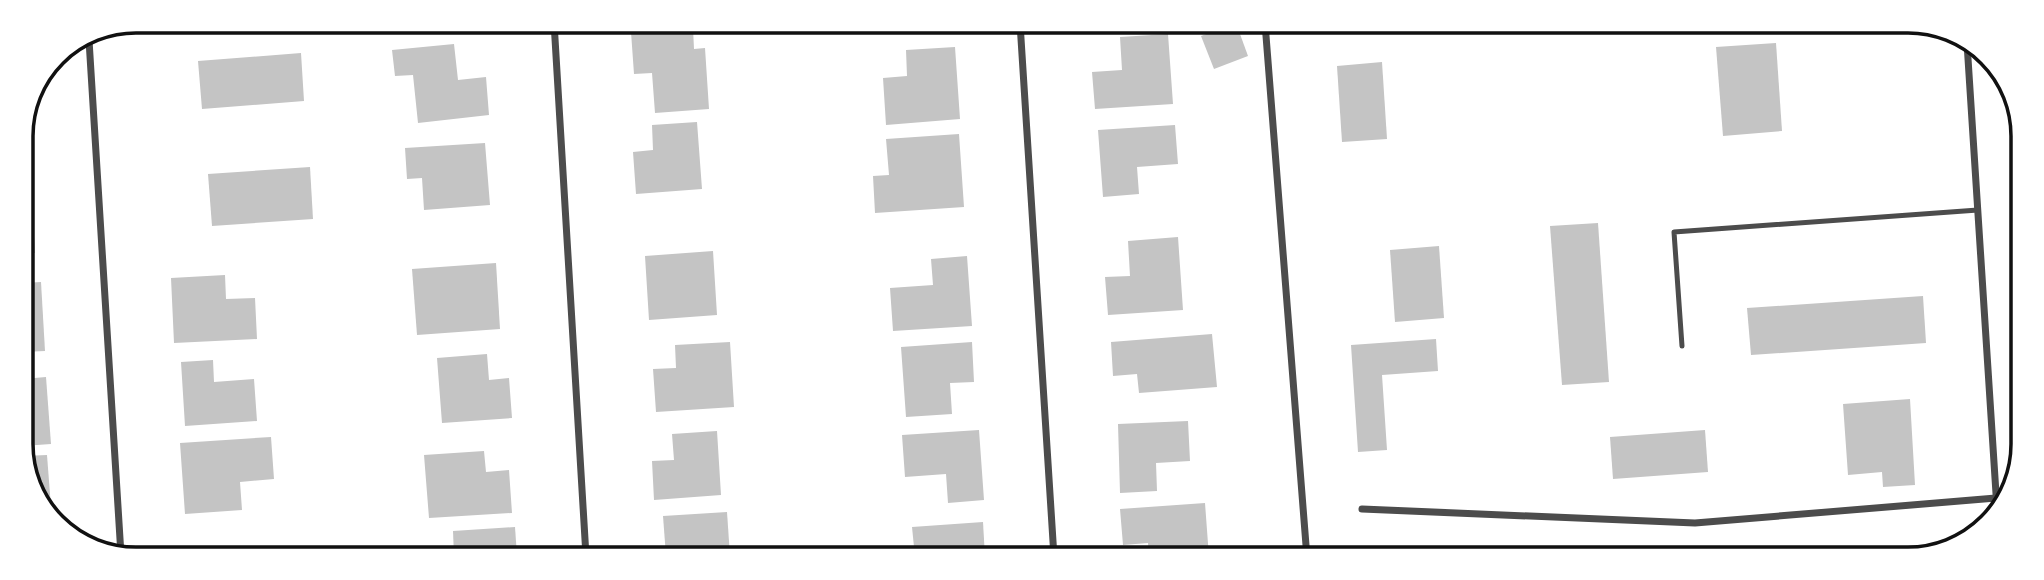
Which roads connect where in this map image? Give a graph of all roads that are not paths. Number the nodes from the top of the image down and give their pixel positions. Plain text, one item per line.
1 (555, 33) edge
2 (1021, 33) edge
3 (1266, 33) edge
4 (89, 45) edge
5 (1968, 53) edge
6 (1978, 210) junction
7 (1682, 346) dead end
8 (1996, 497) edge
9 (1996, 498) edge
10 (1362, 509) dead end
11 (120, 545) edge
12 (585, 547) edge
13 (1053, 547) edge
14 (1306, 547) edge

1 - 12 street
2 - 13 street
3 - 14 street
4 - 11 street
5 - 6 street
6 - 7 lane
6 - 8 street
9 - 10 street

